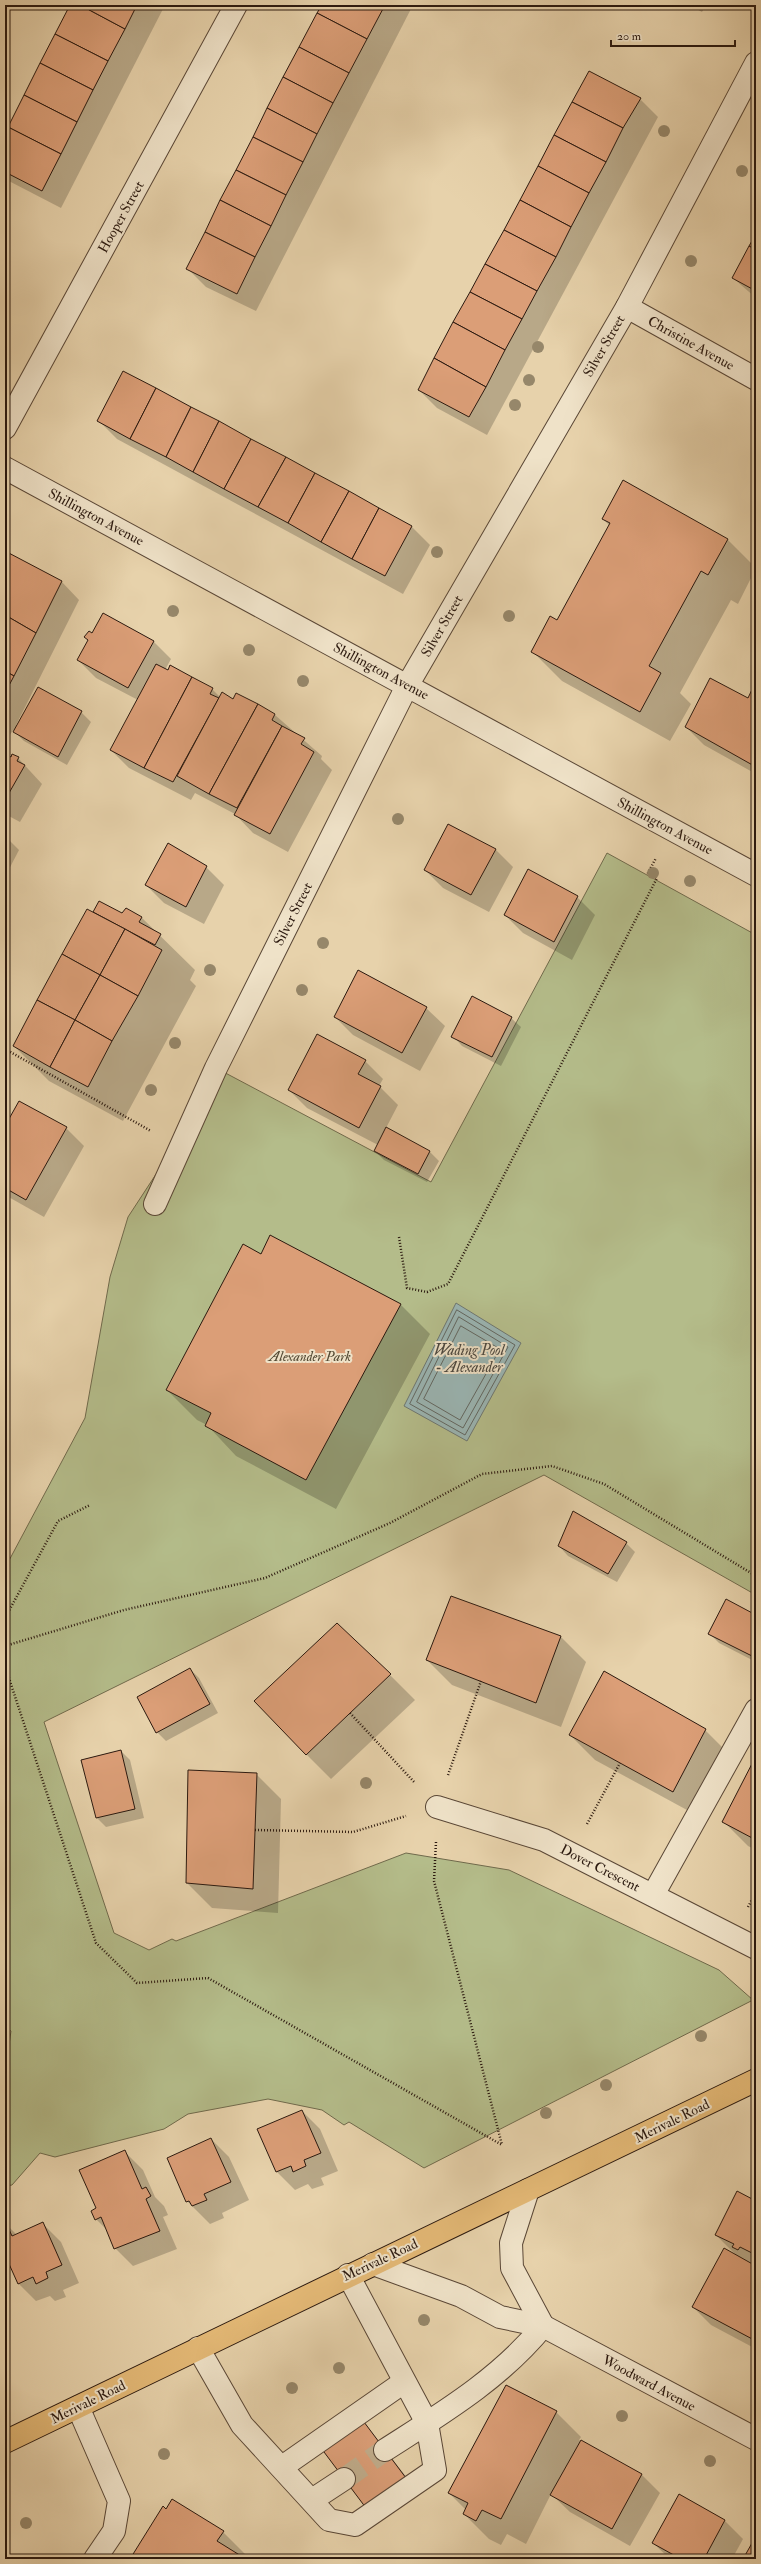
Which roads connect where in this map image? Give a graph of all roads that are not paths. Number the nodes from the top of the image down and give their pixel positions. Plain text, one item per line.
1 (236, 5) edge
2 (756, 62) edge
3 (627, 307) junction
4 (756, 379) edge
5 (5, 428) edge
6 (5, 468) edge
7 (407, 686) junction
8 (756, 875) edge
9 (155, 1204) dead end
10 (756, 1710) edge
11 (437, 1807) road end
12 (653, 1895) junction
13 (756, 1948) edge
14 (756, 2080) edge
15 (528, 2190) junction
16 (373, 2264) junction
17 (348, 2275) junction
18 (543, 2326) junction
19 (198, 2348) junction
20 (404, 2382) junction
21 (78, 2406) junction
22 (427, 2423) junction
23 (756, 2439) edge
24 (5, 2442) edge
25 (385, 2450) tunnel mouth
26 (282, 2467) junction
27 (344, 2479) tunnel mouth
28 (312, 2500) junction
29 (95, 2559) edge

1 - 5 street, Hooper Street
2 - 3 street, Silver Street
3 - 4 street, Christine Avenue
3 - 7 street, Silver Street
6 - 7 street, Shillington Avenue
7 - 8 street, Shillington Avenue
7 - 9 street, Silver Street
10 - 12 street
11 - 12 street, Dover Crescent
12 - 13 street, Dover Crescent
14 - 15 main road, Merivale Road
15 - 16 main road, Merivale Road
15 - 18 street
16 - 17 main road, Merivale Road
16 - 18 street, Woodward Avenue
17 - 19 main road, Merivale Road
17 - 20 street
18 - 22 street
18 - 23 street, Woodward Avenue
19 - 21 main road, Merivale Road
19 - 26 street
20 - 22 street
20 - 26 street
21 - 24 main road, Merivale Road
21 - 29 street
22 - 25 street
22 - 28 street
26 - 28 street
27 - 28 street

